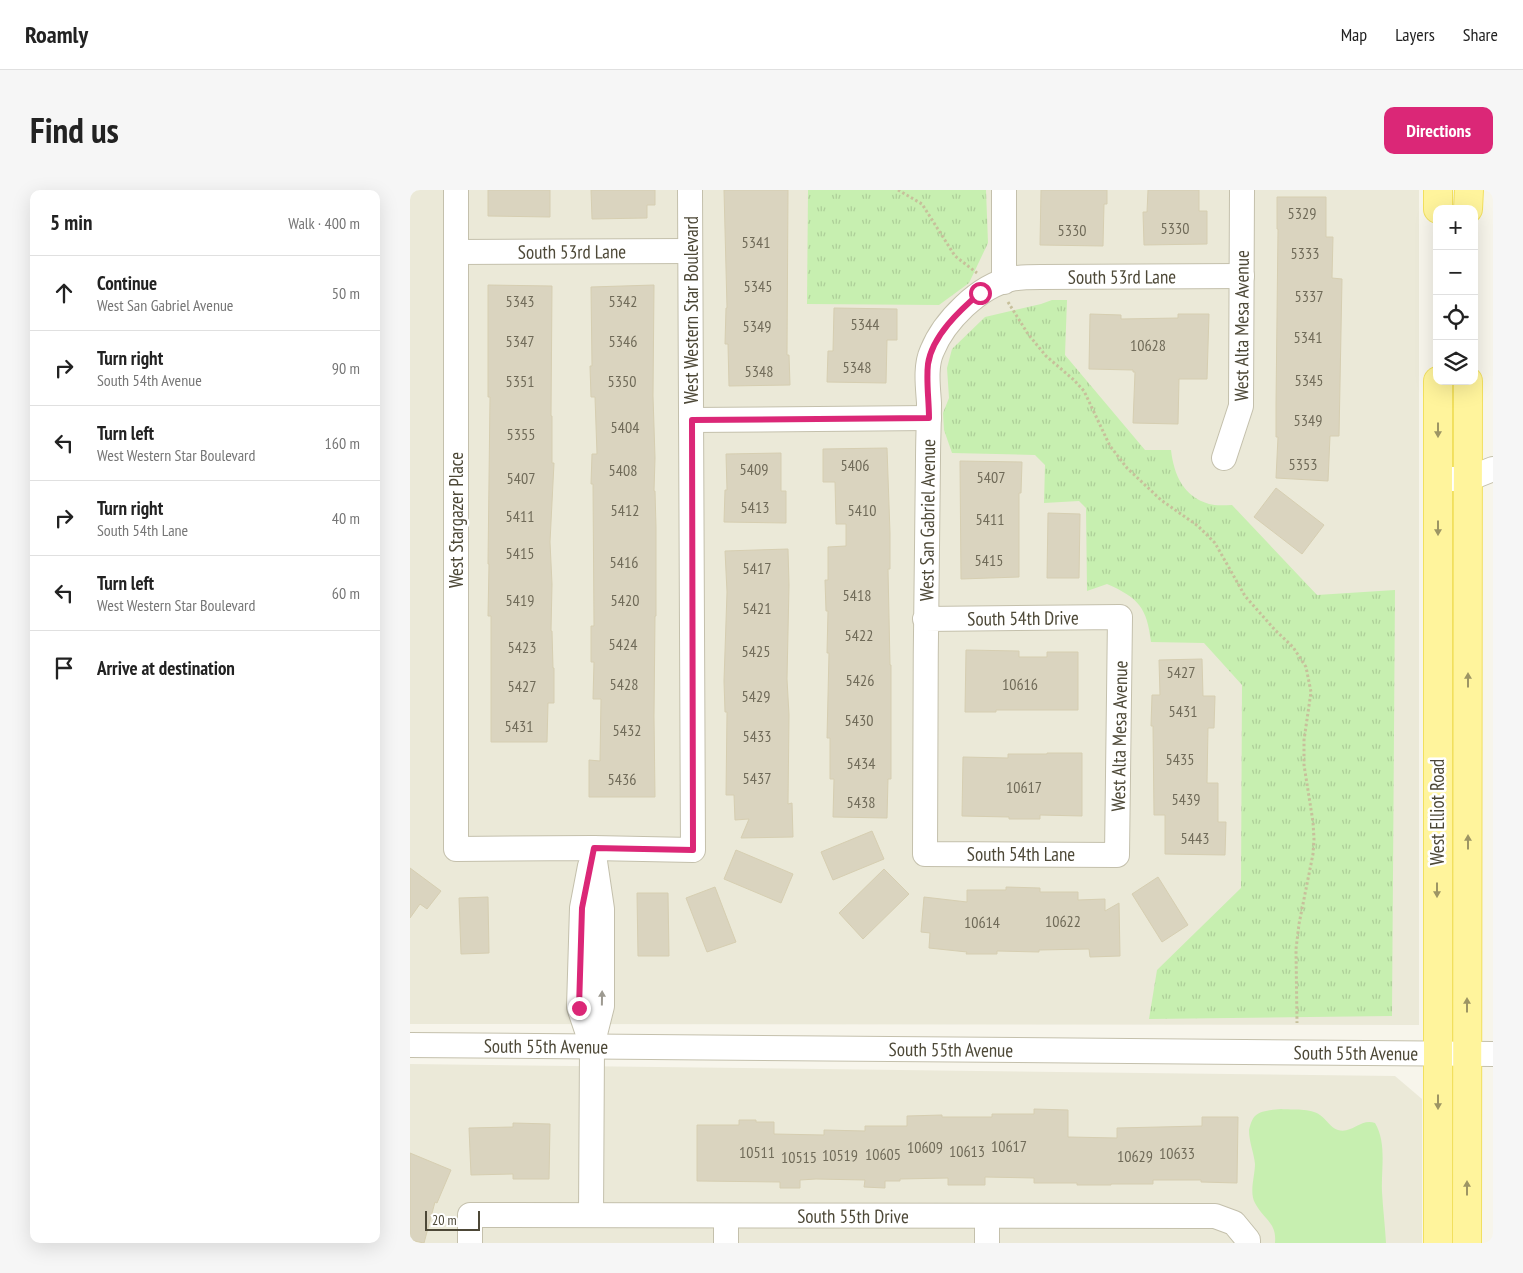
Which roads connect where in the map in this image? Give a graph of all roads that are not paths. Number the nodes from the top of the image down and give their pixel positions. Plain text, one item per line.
1 (456, 190) edge
2 (690, 190) edge
3 (1004, 190) edge
4 (1242, 190) edge
5 (1438, 190) edge
6 (1468, 190) edge
7 (1438, 205) edge
8 (1468, 205) edge
9 (690, 251) junction
10 (456, 252) junction
11 (1242, 276) junction
12 (1000, 283) junction
13 (1438, 385) edge
14 (1468, 385) edge
15 (929, 418) junction
16 (692, 420) junction
17 (1224, 458) dead end
18 (1493, 469) edge
19 (1438, 479) junction
20 (1480, 483) edge
21 (1120, 617) joint
22 (925, 619) junction
23 (594, 848) junction
24 (924, 854) joint
25 (1118, 855) joint
26 (410, 1045) edge
27 (592, 1046) junction
28 (1438, 1053) junction
29 (1480, 1054) edge
30 (591, 1215) junction
31 (726, 1216) junction
32 (987, 1217) junction
33 (470, 1243) edge
34 (726, 1243) edge
35 (987, 1243) edge
36 (1248, 1243) edge
37 (1438, 1243) edge
38 (1467, 1243) edge

1 - 10 street, West Stargazer Place
2 - 9 street, West Western Star Boulevard
3 - 12 street
4 - 11 street, West Alta Mesa Avenue
5 - 7 main road
6 - 8 main road
9 - 10 street, South 53rd Lane
9 - 16 street, West Western Star Boulevard
10 - 23 street, West Stargazer Place
11 - 12 street, South 53rd Lane
11 - 17 street, West Alta Mesa Avenue
12 - 15 street, West San Gabriel Avenue
13 -> 19 main road, West Elliot Road
14 - 20 main road, West Elliot Road
15 - 16 street
15 - 22 street, West San Gabriel Avenue
16 - 23 street, West Western Star Boulevard
18 - 20 street
19 - 20 street
19 -> 28 main road, West Elliot Road
29 -> 20 main road, West Elliot Road
21 - 22 street, South 54th Drive
21 - 25 street, West Alta Mesa Avenue
22 - 24 street, West San Gabriel Avenue
23 - 27 street
24 - 25 street, South 54th Lane
26 - 27 street, South 55th Avenue
27 - 28 street, South 55th Avenue
27 - 30 street
28 - 29 street, South 55th Avenue
28 -> 37 main road, West Elliot Road
38 -> 29 main road, West Elliot Road
30 - 31 street, South 55th Drive
30 - 33 street, South 55th Drive
31 - 32 street, South 55th Drive
31 - 34 street
32 - 35 street
32 - 36 street, South 55th Drive

